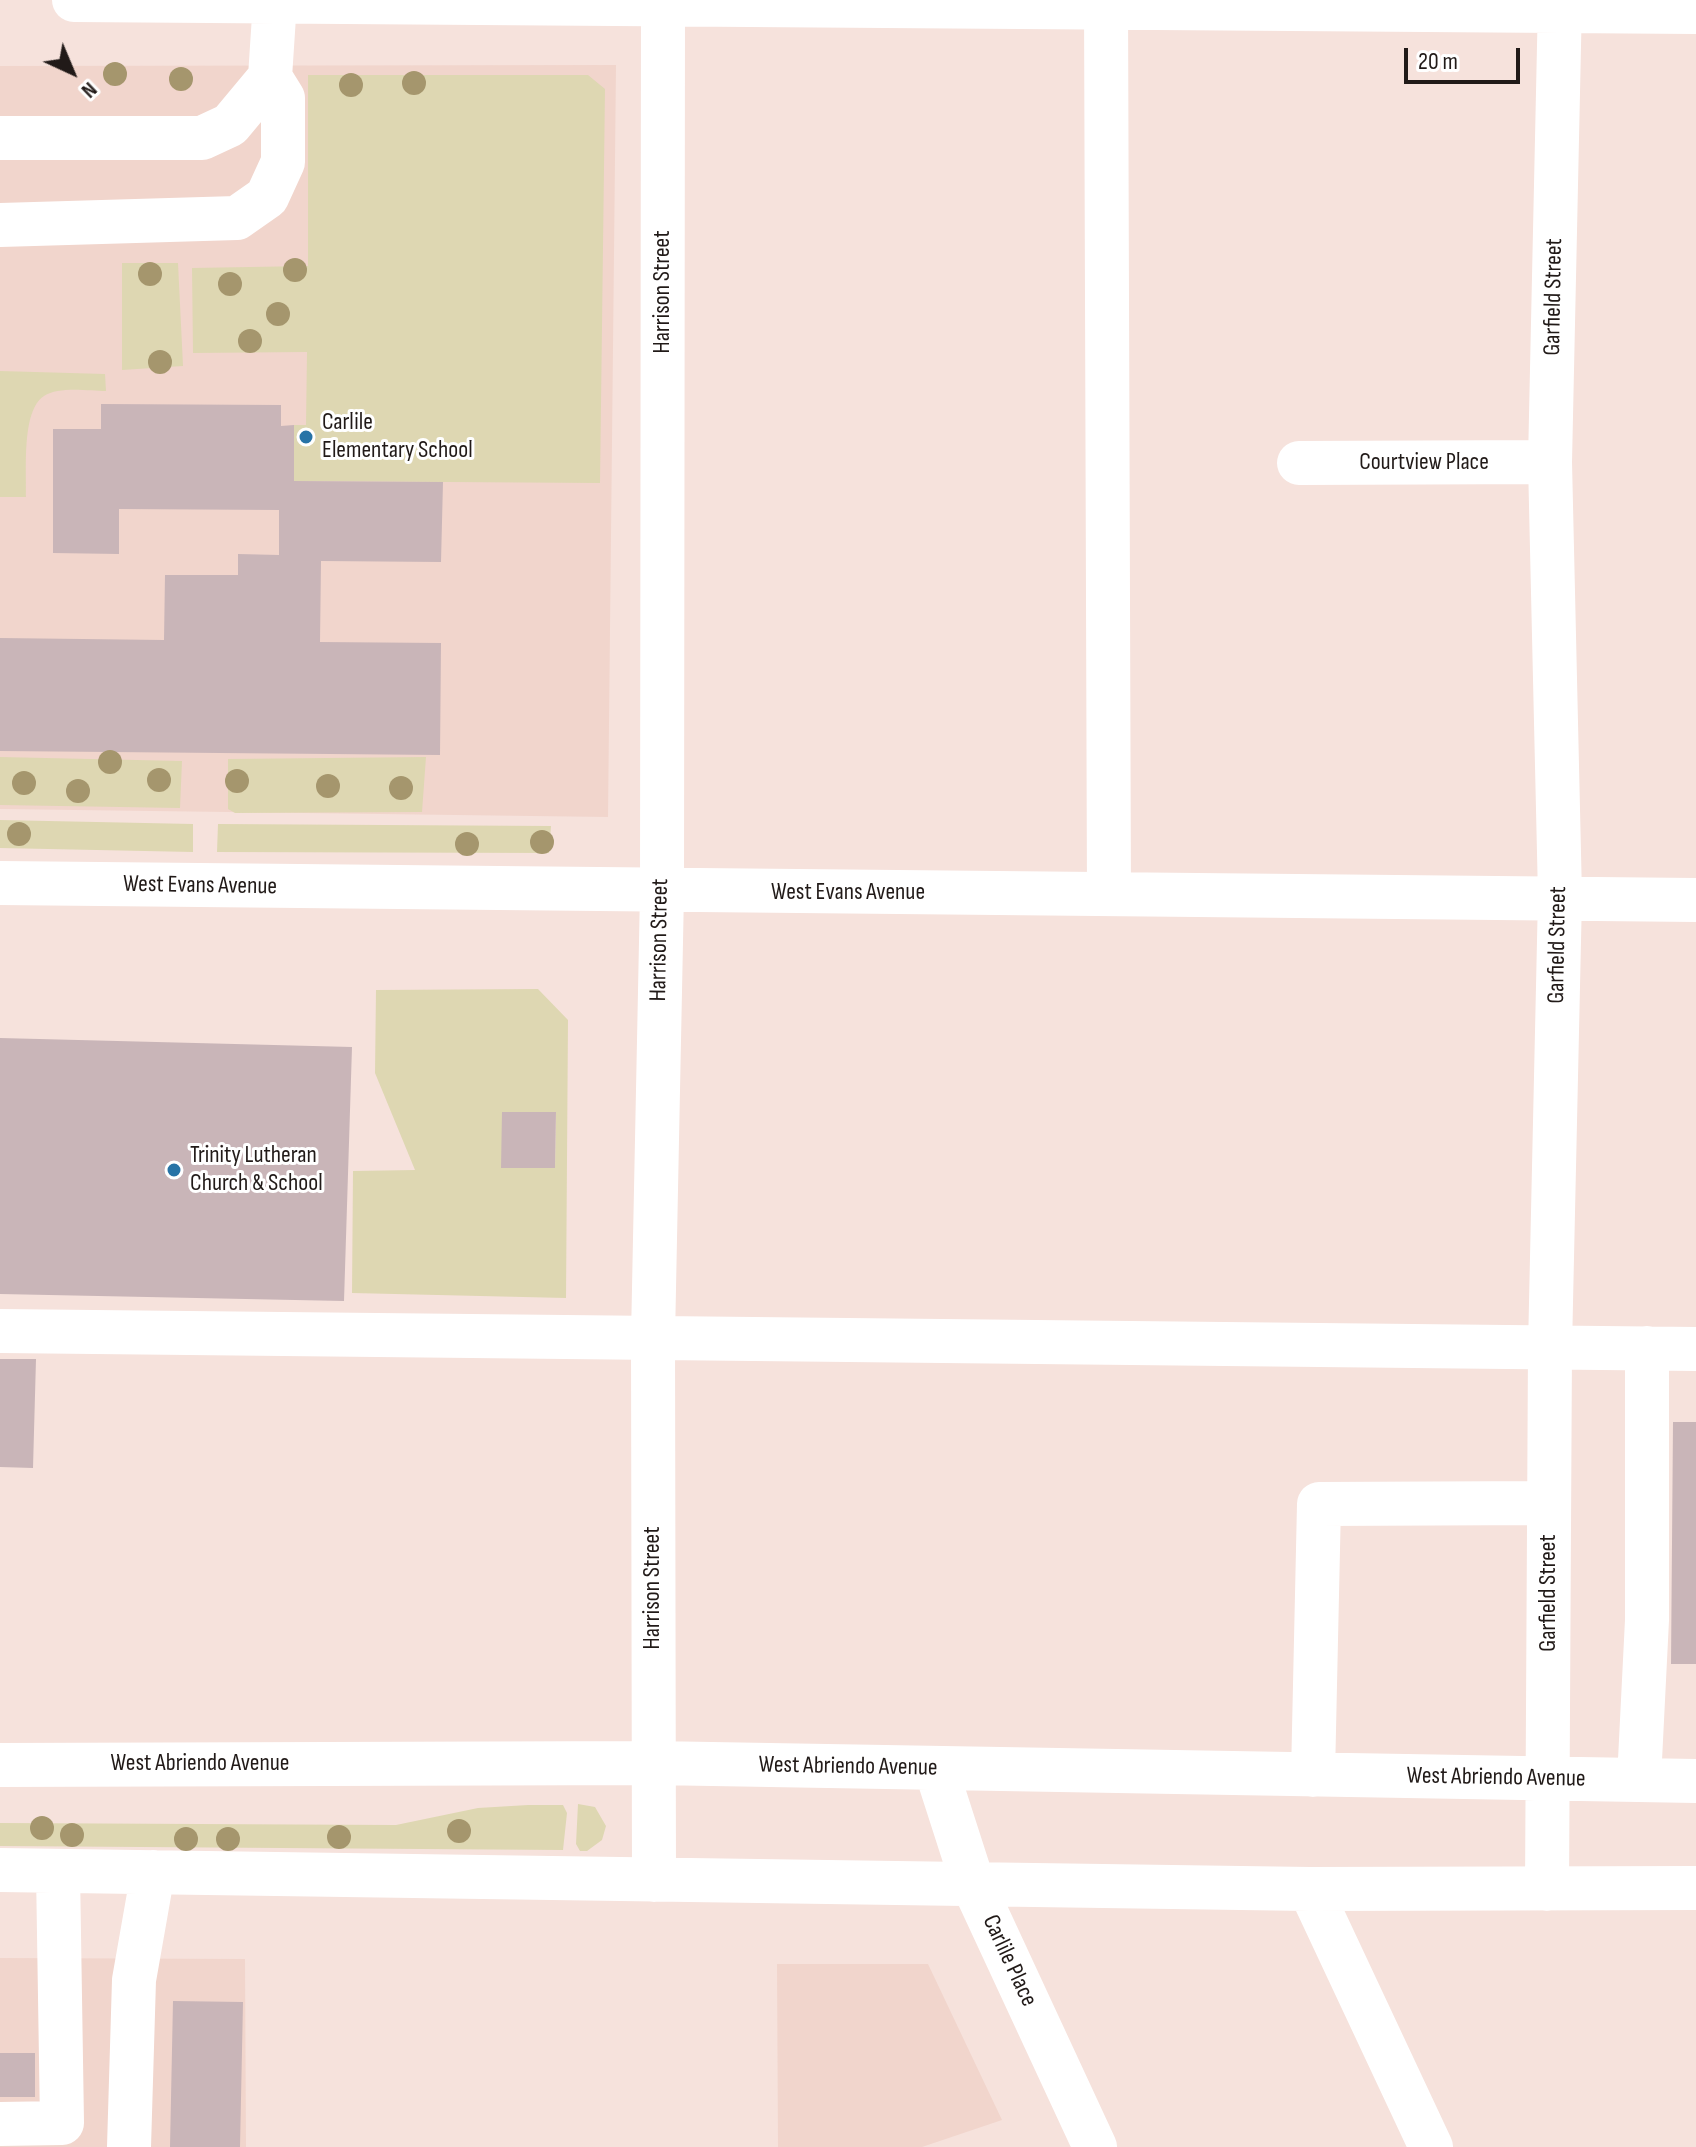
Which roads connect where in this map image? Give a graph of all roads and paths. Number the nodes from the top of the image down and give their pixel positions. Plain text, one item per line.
1 (74, 0) edge
2 (226, 0) edge
3 (275, 1) edge
4 (663, 2) edge
5 (1106, 4) edge
6 (1560, 7) edge
7 (1696, 12) edge
8 (270, 77) junction
9 (0, 138) edge
10 (0, 225) edge
11 (1550, 462) junction
12 (1299, 463) dead end
13 (0, 883) edge
14 (662, 892) junction
15 (1109, 894) junction
16 (1560, 896) junction
17 (1696, 900) edge
18 (0, 1331) edge
19 (653, 1338) junction
20 (1550, 1348) junction
21 (1647, 1348) junction
22 (1696, 1349) edge
23 (1549, 1503) junction
24 (654, 1763) junction
25 (0, 1765) edge
26 (936, 1769) junction
27 (1313, 1775) junction
28 (1548, 1778) junction
29 (1639, 1780) junction
30 (1696, 1781) edge
31 (0, 1870) edge
32 (58, 1871) junction
33 (153, 1872) junction
34 (654, 1880) junction
35 (973, 1884) junction
36 (1696, 1888) edge
37 (1310, 1889) junction
38 (1547, 1889) junction
39 (0, 2124) edge
40 (129, 2147) edge
41 (1095, 2147) edge
42 (1431, 2147) edge

1 - 2 street
2 - 3 street
3 - 4 street
3 - 8 street
4 - 5 street
4 - 14 street, Harrison Street
5 - 6 street
5 - 15 street
6 - 7 street
6 - 11 street, Garfield Street
8 - 9 street
8 - 10 street
11 - 12 street, Courtview Place
11 - 16 street, Garfield Street
13 - 14 street, West Evans Avenue
14 - 15 street, West Evans Avenue
14 - 19 street, Harrison Street
15 - 16 street, West Evans Avenue
16 - 17 street, West Evans Avenue
16 - 20 street, Garfield Street
18 - 19 street
19 - 20 street
19 - 24 street, Harrison Street
20 - 21 street
20 - 23 street, Garfield Street
21 - 22 street
21 - 29 street
23 - 27 street
23 - 28 street, Garfield Street
24 - 25 street, West Abriendo Avenue
24 - 26 street, West Abriendo Avenue
24 - 34 street, Harrison Street
26 - 27 street, West Abriendo Avenue
26 - 35 street, Carlile Place
27 - 28 street, West Abriendo Avenue
28 - 29 street, West Abriendo Avenue
28 - 38 street, Garfield Street
29 - 30 street, West Abriendo Avenue
31 - 32 street
32 - 33 street
32 - 39 street
33 - 34 street
33 - 40 street
34 - 35 street
35 - 37 street
35 - 41 street, Carlile Place
36 - 38 street
37 - 38 street
37 - 42 street

